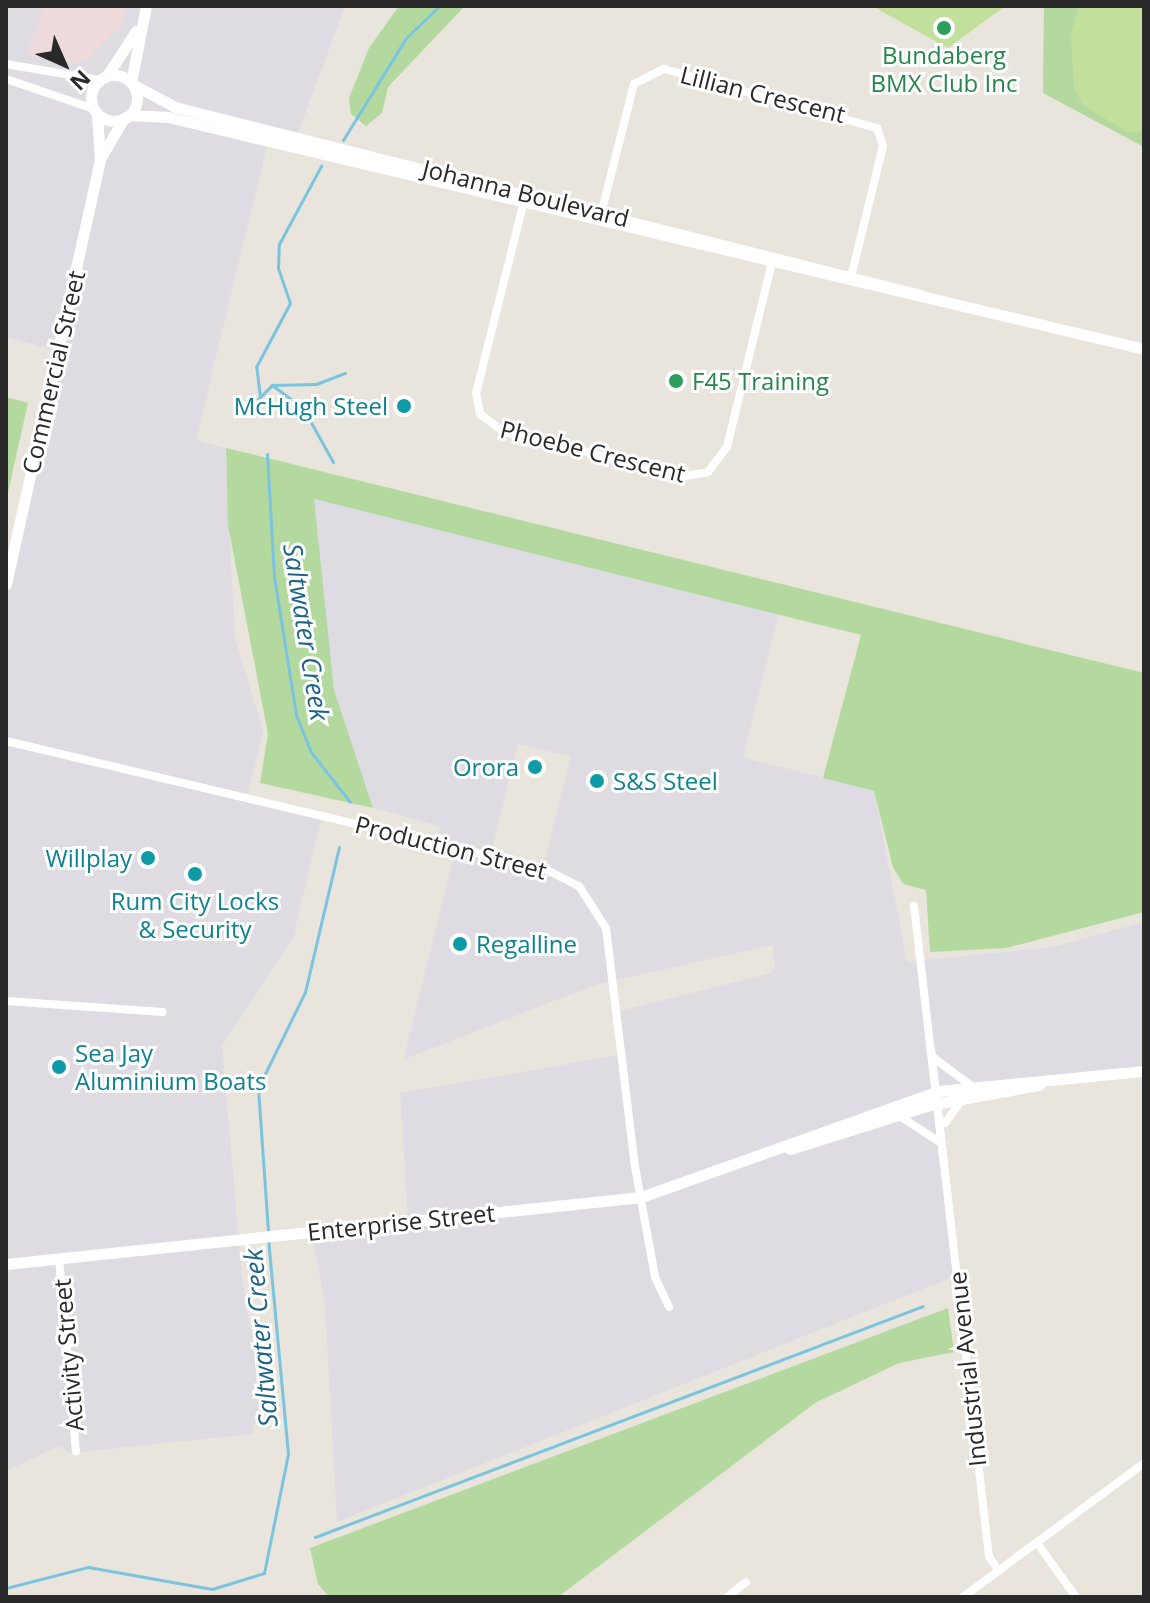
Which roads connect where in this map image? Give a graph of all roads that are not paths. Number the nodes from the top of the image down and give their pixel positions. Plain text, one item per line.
1 (146, 6) edge
2 (140, 23) junction
3 (6, 64) edge
4 (103, 78) junction
5 (6, 79) edge
6 (132, 84) junction
7 (96, 111) junction
8 (127, 117) junction
9 (100, 160) junction
10 (525, 198) junction
11 (601, 217) junction
12 (773, 260) junction
13 (850, 278) junction
14 (1144, 349) edge
15 (6, 584) edge
16 (6, 741) edge
17 (914, 906) dead end
18 (6, 1001) edge
19 (163, 1012) dead end
20 (932, 1054) junction
21 (1144, 1071) edge
22 (969, 1091) junction
23 (936, 1098) junction
24 (898, 1117) junction
25 (944, 1127) junction
26 (939, 1142) junction
27 (789, 1149) junction
28 (944, 1165) junction
29 (641, 1197) junction
30 (59, 1258) junction
31 (6, 1264) edge
32 (669, 1307) dead end
33 (76, 1451) dead end
34 (1144, 1463) edge
35 (1037, 1543) junction
36 (999, 1571) junction
37 (746, 1582) dead end
38 (727, 1597) edge
39 (963, 1597) edge
40 (1076, 1597) edge

1 - 2 street
2 - 4 street
2 - 6 street
3 - 4 street
4 - 6 street, Johanna Boulevard
4 - 7 street, Commercial Street
5 - 7 street
6 - 8 street
6 - 10 street, Johanna Boulevard
7 - 8 street, Johanna Boulevard
7 - 9 street, Commercial Street
8 - 9 street, Commercial Street
8 - 10 street, Johanna Boulevard
9 - 15 street, Commercial Street
10 - 11 street, Johanna Boulevard
10 - 12 street, Phoebe Crescent
11 - 12 street, Johanna Boulevard
11 - 13 street, Lillian Crescent
12 - 13 street, Johanna Boulevard
13 - 14 street, Johanna Boulevard
16 - 29 street, Production Street
17 - 20 street, Industrial Avenue
18 - 19 street
20 - 22 street
20 - 23 street, Industrial Avenue
21 - 22 street, Enterprise Street
22 - 23 street, Enterprise Street
22 - 25 street
23 - 24 street, Enterprise Street
23 - 25 street, Industrial Avenue
23 - 26 street, Industrial Avenue
23 - 27 street, Enterprise Street
24 - 26 street
24 - 27 street, Enterprise Street
25 - 28 street, Industrial Avenue
26 - 28 street, Industrial Avenue
27 - 29 street, Enterprise Street
28 - 36 street, Industrial Avenue
29 - 30 street, Enterprise Street
29 - 32 street, Production Street
30 - 31 street, Enterprise Street
30 - 33 street, Activity Street
34 - 35 street
35 - 36 street
35 - 40 street
36 - 39 street
37 - 38 street

